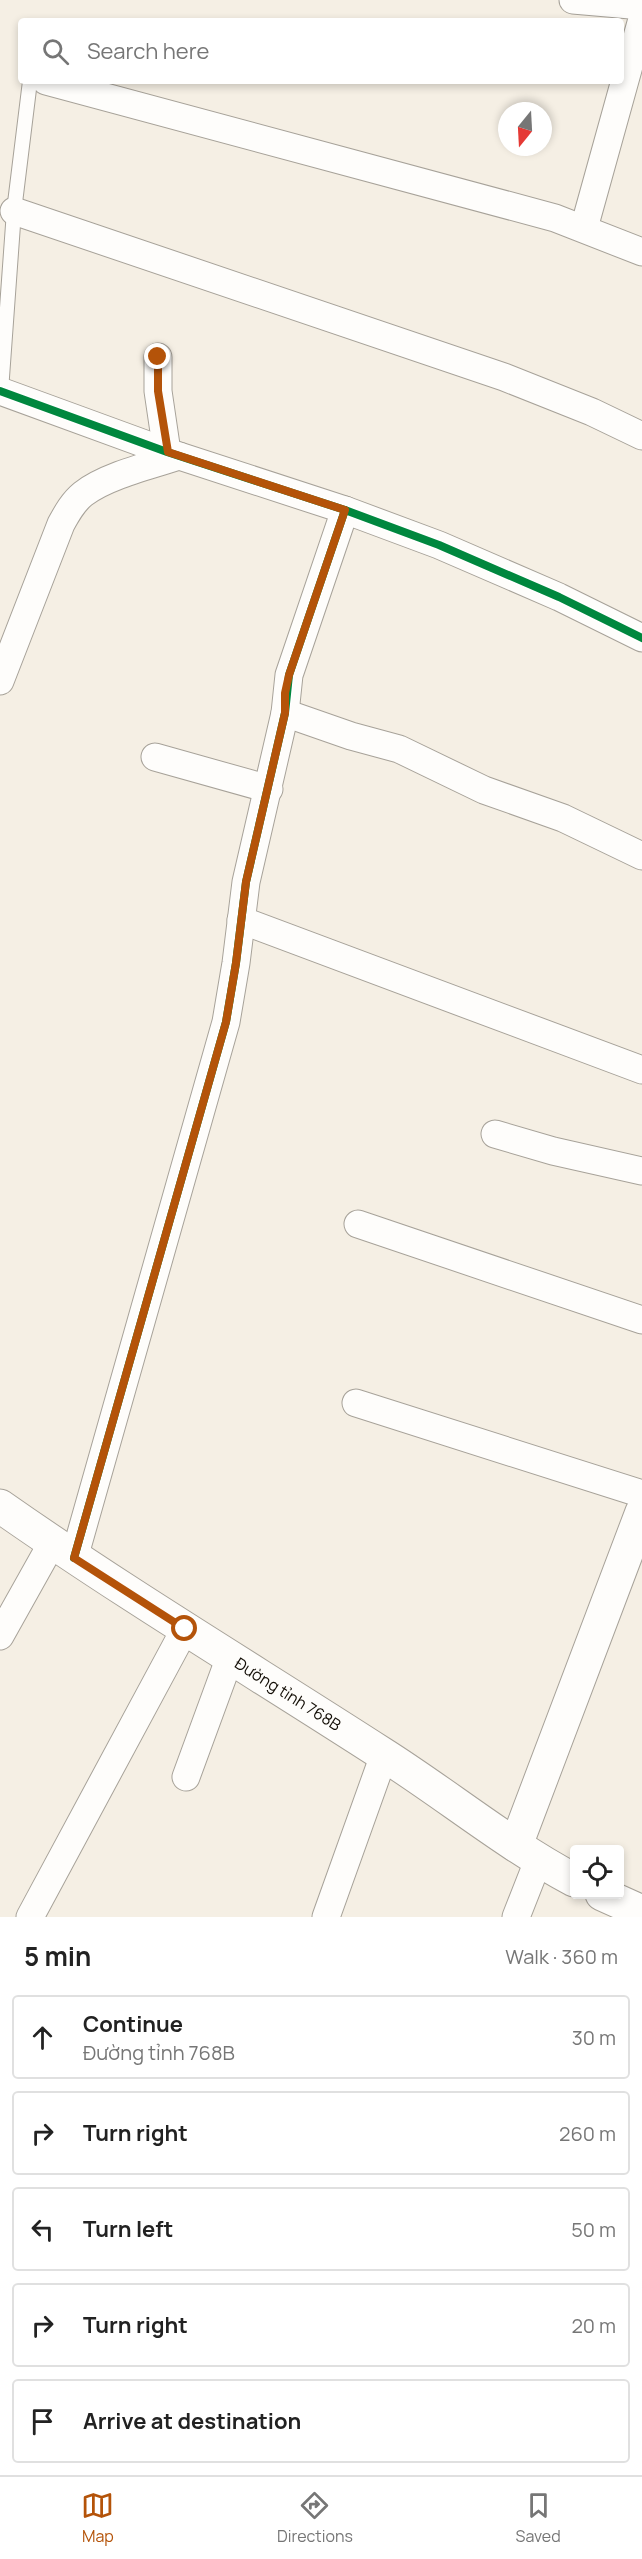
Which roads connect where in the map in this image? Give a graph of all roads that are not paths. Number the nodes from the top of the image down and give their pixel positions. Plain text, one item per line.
1 (573, 0) edge
2 (642, 6) edge
3 (642, 19) edge
4 (30, 84) edge
5 (57, 84) edge
6 (624, 84) edge
7 (624, 84) edge
8 (14, 211) junction
9 (584, 228) junction
10 (642, 252) edge
11 (158, 357) dead end
12 (1, 391) edge
13 (642, 436) edge
14 (173, 454) junction
15 (345, 510) junction
16 (642, 638) edge
17 (0, 681) edge
18 (285, 713) junction
19 (154, 757) dead end
20 (269, 789) junction
21 (642, 856) edge
22 (241, 920) junction
23 (642, 1070) edge
24 (495, 1134) dead end
25 (642, 1171) edge
26 (358, 1224) dead end
27 (642, 1320) edge
28 (356, 1403) dead end
29 (642, 1494) edge
30 (0, 1506) edge
31 (642, 1512) edge
32 (63, 1550) junction
33 (185, 1629) junction
34 (0, 1636) edge
35 (230, 1657) junction
36 (384, 1755) junction
37 (186, 1777) dead end
38 (527, 1853) junction
39 (570, 1878) edge
40 (613, 1899) edge
41 (642, 1912) edge
42 (30, 1917) edge
43 (326, 1917) edge
44 (516, 1917) edge

1 - 2 street
3 - 6 street
4 - 8 lane
5 - 9 street
7 - 9 street
8 - 12 lane
8 - 13 street
9 - 10 street
11 - 14 street
12 - 14 street
14 - 15 street
14 - 17 street
15 - 16 street
15 - 18 street
18 - 20 street
18 - 21 street
19 - 20 street
20 - 22 street
22 - 23 street
22 - 32 street
24 - 25 street
26 - 27 street
28 - 29 street
30 - 32 street, Đường tỉnh 768B
31 - 38 street
32 - 33 street, Đường tỉnh 768B
32 - 34 street
33 - 35 street, Đường tỉnh 768B
33 - 42 street
35 - 36 street, Đường tỉnh 768B
35 - 37 street
36 - 38 street, Đường tỉnh 768B
36 - 43 street
38 - 39 street, Đường tỉnh 768B
38 - 44 street
40 - 41 street

